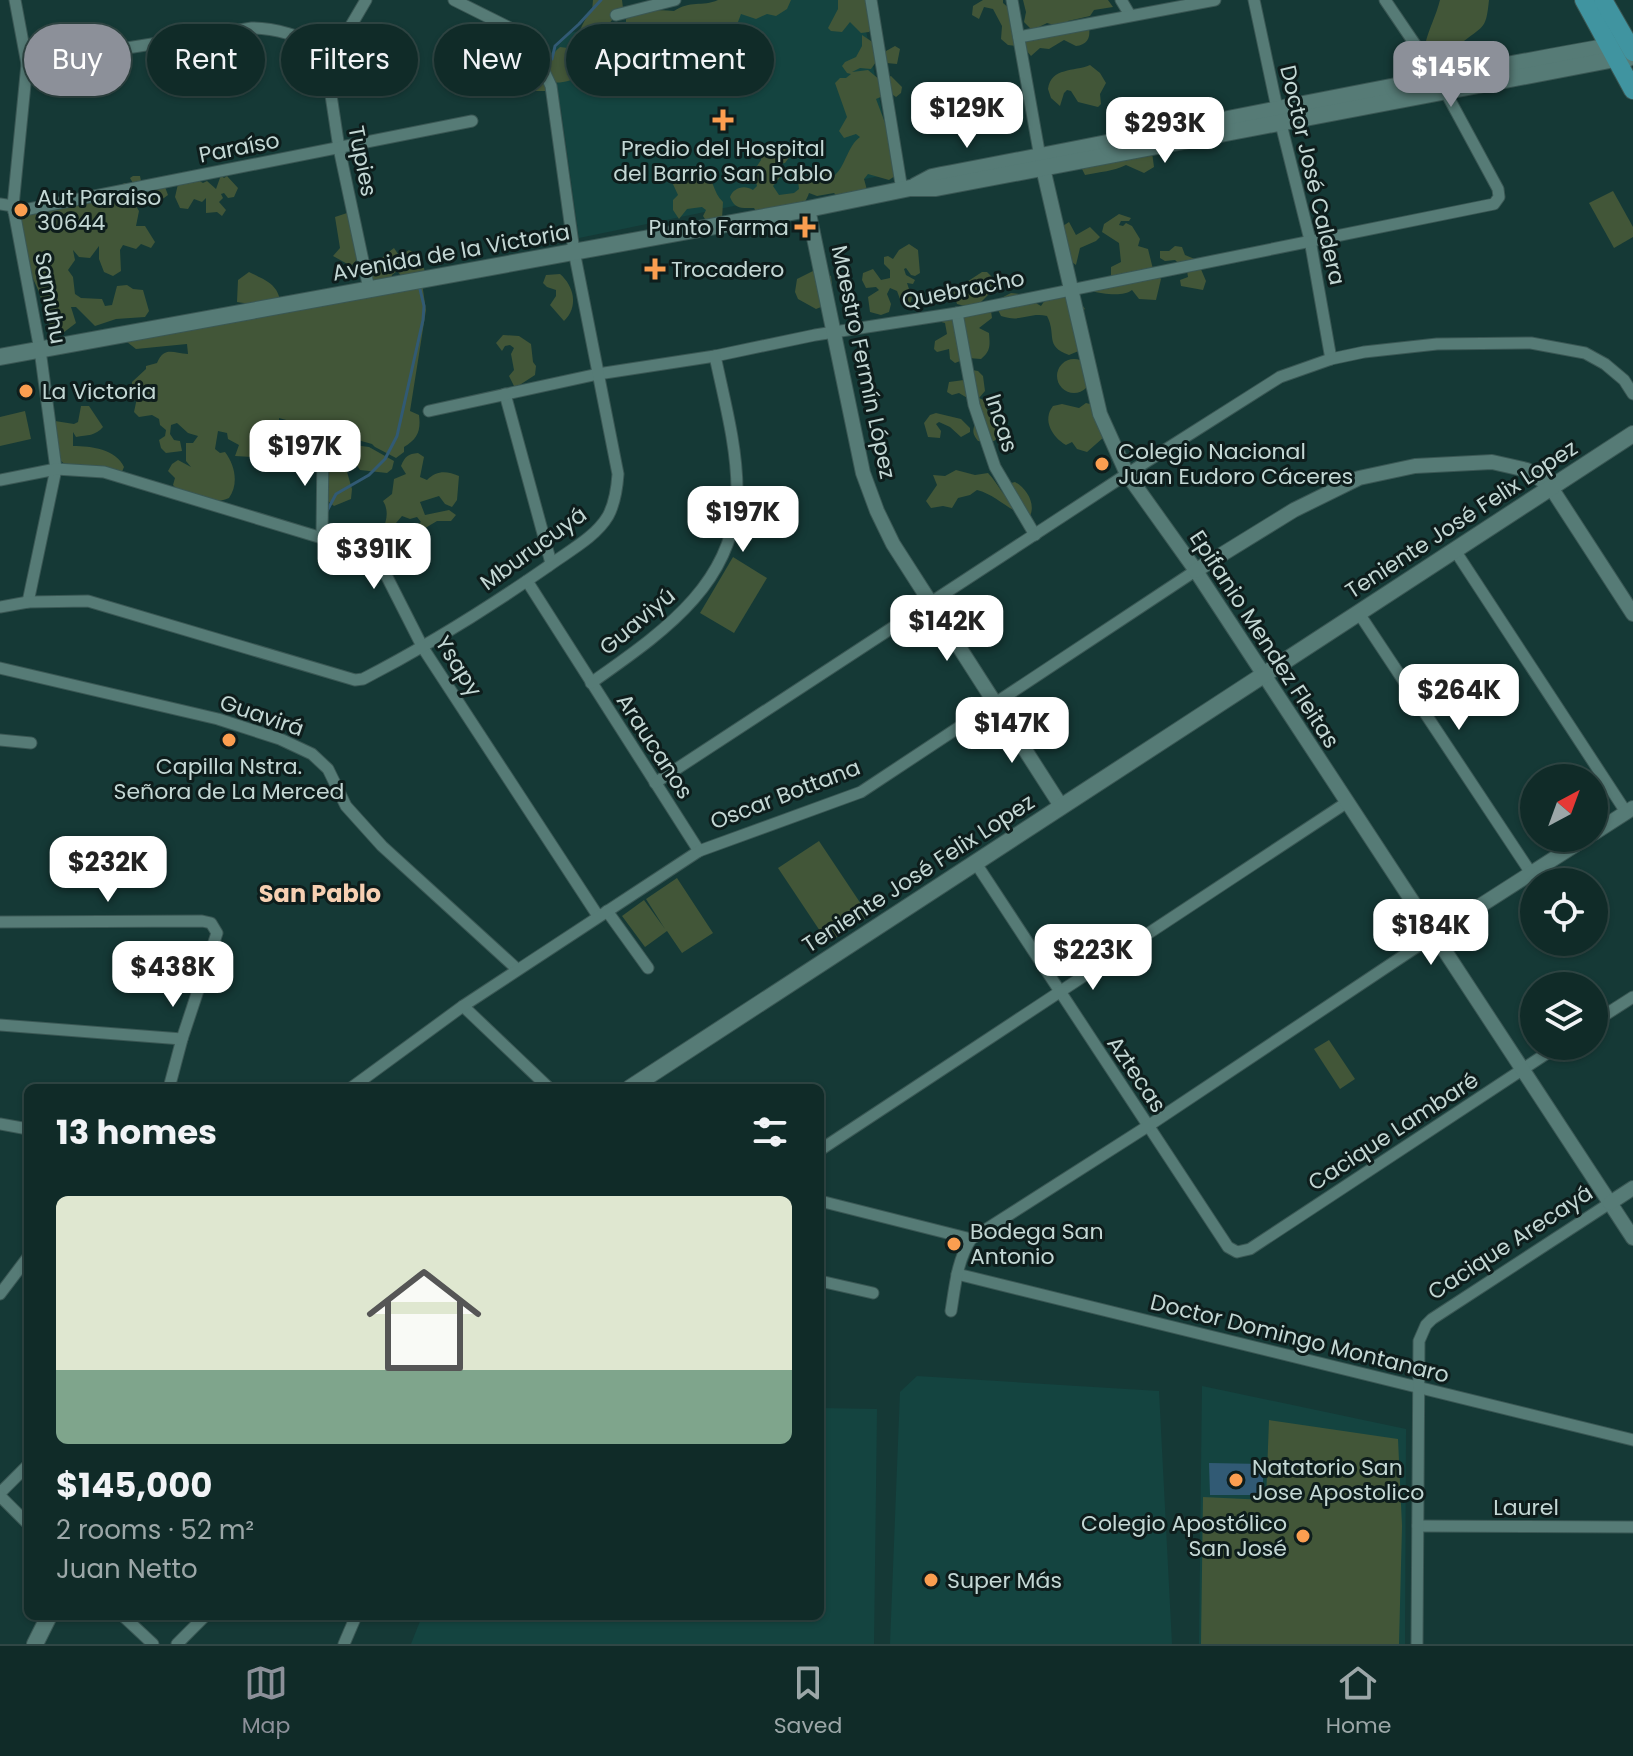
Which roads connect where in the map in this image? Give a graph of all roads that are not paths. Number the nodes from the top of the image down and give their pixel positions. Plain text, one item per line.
1 (15, 0) edge
2 (366, 0) edge
3 (454, 0) edge
4 (675, 0) edge
5 (871, 0) edge
6 (1012, 0) edge
7 (1121, 0) edge
8 (1215, 0) edge
9 (1254, 0) edge
10 (1385, 0) edge
11 (1584, 0) edge
12 (1603, 0) edge
13 (616, 15) dead end
14 (1130, 15) junction
15 (352, 24) edge
16 (281, 32) edge
17 (1019, 37) junction
18 (131, 47) edge
19 (24, 48) edge
20 (1625, 53) edge
21 (1442, 84) junction
22 (1633, 90) edge
23 (24, 96) edge
24 (331, 96) edge
25 (1279, 115) junction
26 (472, 121) dead end
27 (339, 148) junction
28 (1041, 162) junction
29 (906, 189) junction
30 (0, 204) edge
31 (14, 209) junction
32 (808, 209) junction
33 (1310, 240) junction
34 (574, 251) junction
35 (1071, 288) junction
36 (369, 289) junction
37 (957, 313) junction
38 (834, 332) junction
39 (40, 350) junction
40 (715, 356) junction
41 (0, 357) edge
42 (1331, 359) junction
43 (598, 374) junction
44 (505, 394) junction
45 (1633, 394) edge
46 (429, 411) dead end
47 (1633, 434) edge
48 (323, 439) dead end
49 (56, 469) junction
50 (1127, 474) junction
51 (0, 480) edge
52 (1550, 486) junction
53 (1035, 535) junction
54 (322, 538) junction
55 (1454, 549) junction
56 (551, 563) junction
57 (1195, 571) junction
58 (527, 581) junction
59 (28, 602) junction
60 (932, 604) junction
61 (0, 607) edge
62 (1358, 612) junction
63 (1633, 614) edge
64 (423, 648) junction
65 (0, 668) edge
66 (1264, 675) junction
67 (591, 683) junction
68 (995, 702) junction
69 (0, 740) edge
70 (31, 743) dead end
71 (655, 783) junction
72 (1346, 803) junction
73 (1061, 806) junction
74 (1630, 810) edge
75 (1608, 824) edge
76 (699, 851) junction
77 (1564, 852) edge
78 (975, 862) junction
79 (1528, 868) edge
80 (1539, 868) edge
81 (1520, 880) edge
82 (602, 913) junction
83 (0, 922) edge
84 (1433, 936) junction
85 (648, 968) dead end
86 (517, 969) junction
87 (1059, 993) junction
88 (1633, 997) edge
89 (463, 1006) junction
90 (1608, 1013) edge
91 (0, 1025) edge
92 (182, 1039) junction
93 (1536, 1060) edge
94 (1522, 1069) junction
95 (170, 1084) edge
96 (356, 1084) edge
97 (545, 1084) edge
98 (642, 1084) edge
99 (0, 1124) edge
100 (1148, 1126) junction
101 (24, 1128) edge
102 (824, 1147) edge
103 (1633, 1188) edge
104 (824, 1202) edge
105 (1610, 1203) junction
106 (1633, 1238) edge
107 (971, 1239) junction
108 (1250, 1249) joint
109 (24, 1262) edge
110 (957, 1274) junction
111 (824, 1282) edge
112 (873, 1293) dead end
113 (0, 1294) edge
114 (951, 1311) dead end
115 (1418, 1388) junction
116 (1633, 1440) edge
117 (24, 1469) edge
118 (0, 1495) edge
119 (24, 1520) edge
120 (1418, 1526) junction
121 (1633, 1527) edge
122 (47, 1620) edge
123 (127, 1620) edge
124 (201, 1620) edge
125 (354, 1620) edge
126 (35, 1644) edge
127 (153, 1644) edge
128 (177, 1644) edge
129 (344, 1644) edge
130 (1417, 1644) edge

1 - 19 street, Samuhu
2 - 15 street, Tupies
3 - 34 street, Mburucuyá
4 - 13 street
5 - 29 street
6 - 17 street, Epifanio Mendez Fleitas
7 - 14 street
8 - 14 street
9 - 25 street, Doctor José Caldera
10 - 21 street
11 - 20 highway
12 - 20 highway
14 - 17 street
16 - 18 street
17 - 28 street, Epifanio Mendez Fleitas
20 - 21 main road, Avenida de la Victoria
20 - 22 highway
21 - 25 main road, Avenida de la Victoria
21 - 33 street, Quebracho
23 - 31 street, Samuhu
24 - 27 street, Tupies
25 - 28 main road, Avenida de la Victoria
25 - 33 street, Doctor José Caldera
26 - 27 street, Paraíso
27 - 31 street, Paraíso
27 - 36 street, Tupies
28 - 29 main road, Avenida de la Victoria
28 - 35 street, Epifanio Mendez Fleitas
29 - 32 main road, Avenida de la Victoria
30 - 31 street, Paraíso
31 - 39 street, Samuhu
32 - 34 main road, Avenida de la Victoria
32 - 38 street, Maestro Fermín López
33 - 35 street, Quebracho
33 - 42 street, Doctor José Caldera
34 - 36 main road, Avenida de la Victoria
34 - 43 street, Mburucuyá
35 - 37 street, Quebracho
35 - 50 street, Epifanio Mendez Fleitas
36 - 39 main road, Avenida de la Victoria
37 - 38 street, Quebracho
37 - 53 street, Incas
38 - 40 street, Quebracho
38 - 60 street, Maestro Fermín López
39 - 41 main road, Avenida de la Victoria
39 - 49 street, Samuhu
40 - 43 street, Quebracho
40 - 67 street, Guaviyú
42 - 45 street
42 - 50 street
43 - 44 street, Quebracho
43 - 56 street, Mburucuyá
44 - 46 street, Quebracho
44 - 56 street
47 - 52 main road, Teniente José Felix Lopez
48 - 54 street
49 - 51 street, Ysapy
49 - 54 street, Ysapy
49 - 59 street, Samuhu
50 - 53 street
50 - 57 street, Epifanio Mendez Fleitas
52 - 55 main road, Teniente José Felix Lopez
52 - 57 street, Oscar Bottana
52 - 63 street
53 - 60 street
54 - 64 street, Ysapy
55 - 62 main road, Teniente José Felix Lopez
55 - 74 street
56 - 58 street, Mburucuyá
57 - 66 street, Epifanio Mendez Fleitas
57 - 68 street, Oscar Bottana
58 - 64 street, Mburucuyá
58 - 67 street, Araucanos
59 - 61 street, Mburucuyá
59 - 64 street, Mburucuyá
60 - 68 street, Maestro Fermín López
60 - 71 street
62 - 66 main road, Teniente José Felix Lopez
62 - 79 street
64 - 82 street, Ysapy
65 - 86 street, Guavirá
66 - 72 street, Epifanio Mendez Fleitas
66 - 73 main road, Teniente José Felix Lopez
67 - 71 street, Araucanos
68 - 73 street, Maestro Fermín López
68 - 76 street, Oscar Bottana
69 - 70 street
71 - 76 street, Araucanos
72 - 84 street, Epifanio Mendez Fleitas
72 - 87 street
73 - 78 main road, Teniente José Felix Lopez
74 - 75 street
76 - 82 street, Oscar Bottana
77 - 80 street
78 - 87 street, Aztecas
78 - 98 main road, Teniente José Felix Lopez
81 - 84 street
82 - 85 street, Ysapy
82 - 86 street, Oscar Bottana
83 - 92 street
84 - 94 street, Epifanio Mendez Fleitas
84 - 100 street
86 - 89 street, Oscar Bottana
87 - 100 street, Aztecas
87 - 102 street
88 - 90 street
89 - 96 street, Oscar Bottana
89 - 97 street
91 - 92 street
92 - 95 street
93 - 94 street, Cacique Lambaré
94 - 105 street, Epifanio Mendez Fleitas
94 - 108 street, Cacique Lambaré
99 - 101 street
100 - 107 street
100 - 108 street, Aztecas
103 - 105 street, Cacique Arecayá
104 - 107 street
105 - 106 street, Epifanio Mendez Fleitas
105 - 115 street, Cacique Arecayá
107 - 110 street
109 - 113 street
110 - 114 street
110 - 115 street, Doctor Domingo Montanaro
111 - 112 street
115 - 116 street, Doctor Domingo Montanaro
115 - 120 street, Cacique Arecayá
117 - 118 street
118 - 119 street
120 - 121 street, Laurel
120 - 130 street, Cacique Arecayá
122 - 126 main road
123 - 127 street
124 - 128 street
125 - 129 street

